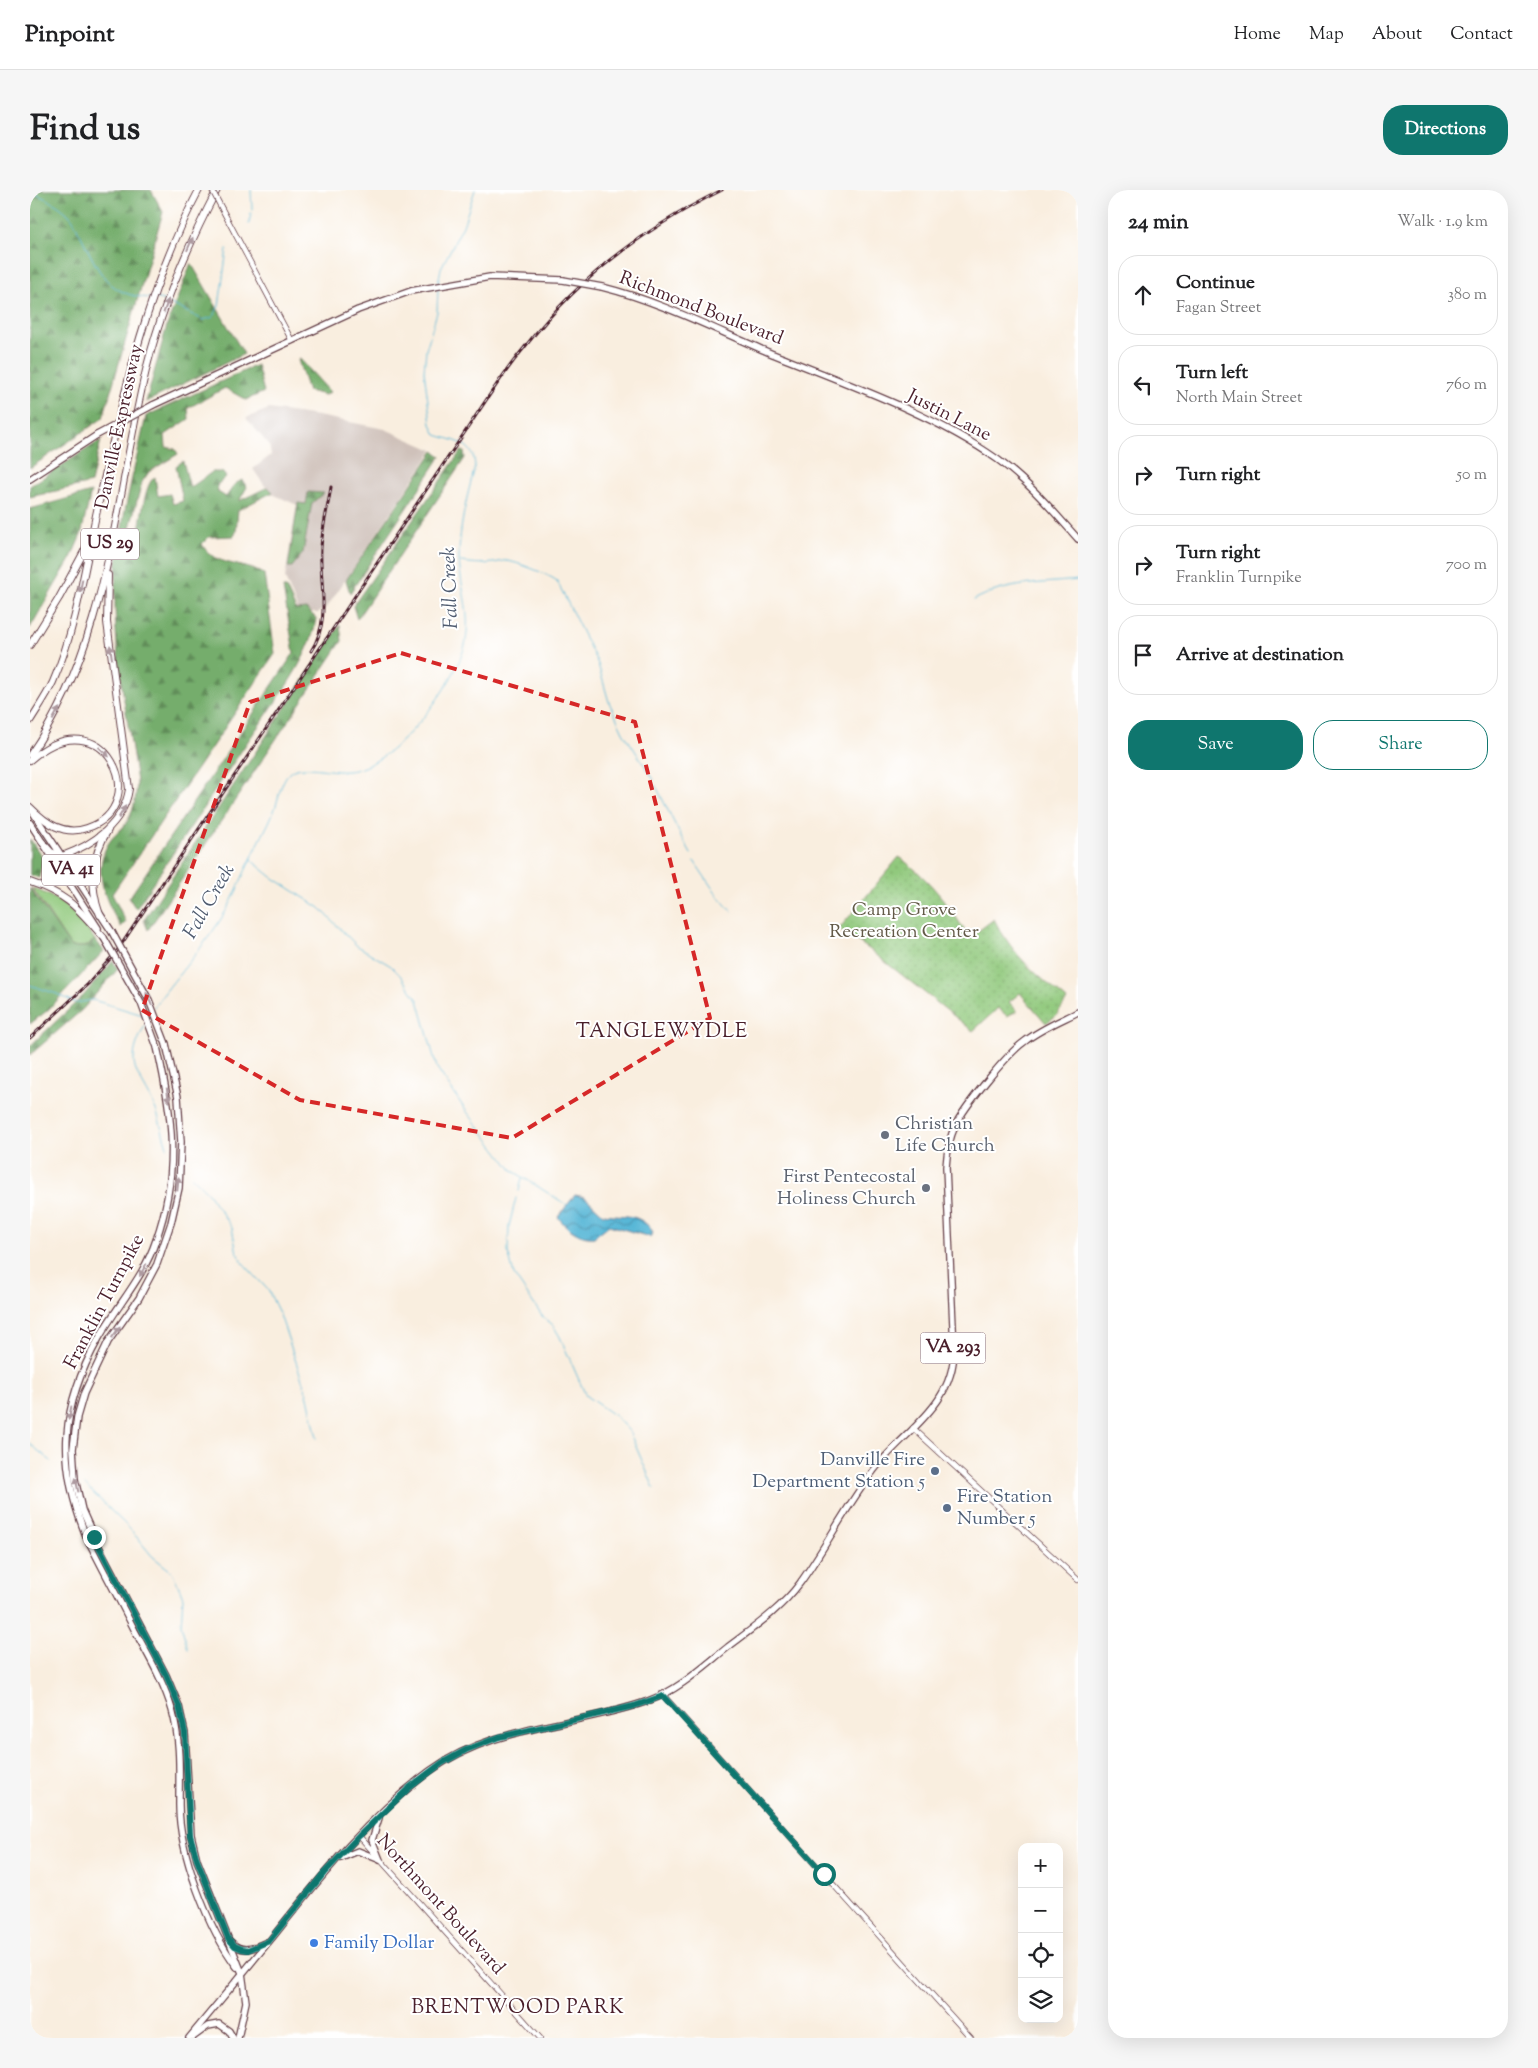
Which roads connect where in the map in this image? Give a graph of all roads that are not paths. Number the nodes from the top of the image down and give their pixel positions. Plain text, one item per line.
1 (199, 190) edge
2 (212, 190) edge
3 (217, 190) edge
4 (292, 341) junction
5 (837, 380) joint
6 (30, 479) edge
7 (92, 533) junction
8 (1078, 539) edge
9 (110, 543) junction
10 (30, 645) edge
11 (30, 721) edge
12 (30, 755) edge
13 (30, 760) edge
14 (30, 808) edge
15 (30, 823) edge
16 (111, 827) junction
17 (42, 842) junction
18 (62, 856) junction
19 (30, 882) edge
20 (100, 915) junction
21 (104, 938) junction
22 (1078, 1012) edge
23 (912, 1428) junction
24 (1078, 1580) edge
25 (663, 1696) junction
26 (383, 1812) junction
27 (359, 1836) junction
28 (380, 1860) junction
29 (336, 1861) junction
30 (228, 1938) junction
31 (269, 1941) junction
32 (242, 1973) junction
33 (190, 2038) edge
34 (233, 2038) edge
35 (238, 2038) edge
36 (540, 2038) edge
37 (971, 2038) edge

1 - 7 highway, Danville Expressway / US 29
2 - 4 street, bridge
9 -> 3 highway, Danville Expressway / US 29
4 - 5 main road, Richmond Boulevard, bridge
4 - 6 main road, Richmond Boulevard, bridge
5 - 8 main road, Justin Lane
7 - 10 highway
7 -> 11 highway, Danville Expressway / US 29
12 -> 9 highway, Danville Expressway / US 29
16 -> 9 highway
13 -> 14 highway
14 - 18 main road, Franklin Turnpike / VA 41
15 - 17 main road, Franklin Turnpike / VA 41
16 - 18 highway
16 - 20 highway
17 - 18 highway
17 - 21 main road, Franklin Turnpike / VA 41
18 - 20 main road, Franklin Turnpike / VA 41
19 - 21 highway
30 -> 20 main road, Franklin Turnpike / VA 41, bridge
21 -> 32 main road, Franklin Turnpike / VA 41, bridge
22 - 23 main road, VA 293
23 - 24 street
23 - 25 main road, VA 293
25 - 26 main road, VA 293
25 - 37 street
26 - 27 main road, VA 293
26 - 28 main road
27 - 28 street, Northmont Boulevard
27 - 29 main road, VA 293
28 - 29 main road
28 - 36 street, Northmont Boulevard
29 - 31 main road, VA 293
30 - 31 main road
30 - 32 main road, Franklin Turnpike
31 - 32 main road, VA 293
32 - 33 main road, VA 293
32 - 35 main road, Franklin Turnpike
33 - 34 main road

